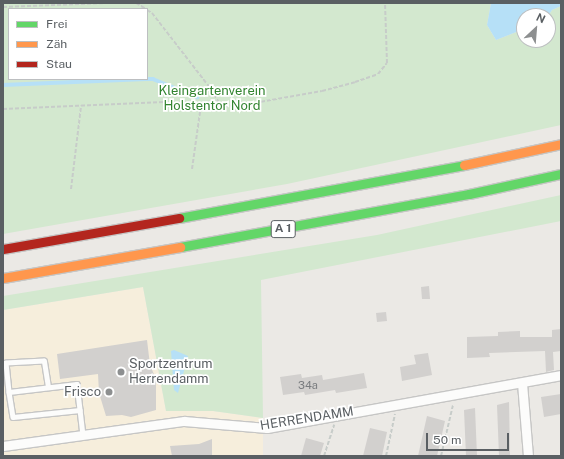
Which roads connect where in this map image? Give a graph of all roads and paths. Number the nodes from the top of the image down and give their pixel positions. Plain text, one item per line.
1 (106, 3) edge
2 (385, 3) edge
3 (3, 8) edge
4 (148, 10) edge
5 (201, 105) junction
6 (81, 106) junction
7 (221, 106) junction
8 (3, 109) edge
9 (561, 144) edge
10 (192, 169) dead end
11 (561, 174) edge
12 (71, 189) dead end
13 (3, 250) edge
14 (3, 278) edge
15 (561, 375) edge
16 (522, 383) junction
17 (48, 387) junction
18 (9, 392) junction
19 (456, 393) junction
20 (397, 404) junction
21 (80, 410) junction
22 (337, 415) junction
23 (83, 435) junction
24 (3, 446) edge
25 (324, 456) edge
26 (386, 456) edge
27 (441, 456) edge
28 (528, 456) edge

1 - 3 path
2 - 7 path
4 - 7 path
5 - 6 path
5 - 7 path
5 - 10 path
6 - 8 path
6 - 12 path
9 - 13 highway, A 1
11 - 14 highway, A 1
15 - 16 street, HERRENDAMM
16 - 19 street, HERRENDAMM
16 - 28 street
17 - 18 lane
17 - 18 lane
17 - 21 lane
18 - 21 lane
19 - 20 street, HERRENDAMM
19 - 27 path
20 - 22 street, HERRENDAMM
20 - 26 path
21 - 23 lane
22 - 23 street, HERRENDAMM
22 - 25 path
23 - 24 street, HERRENDAMM

